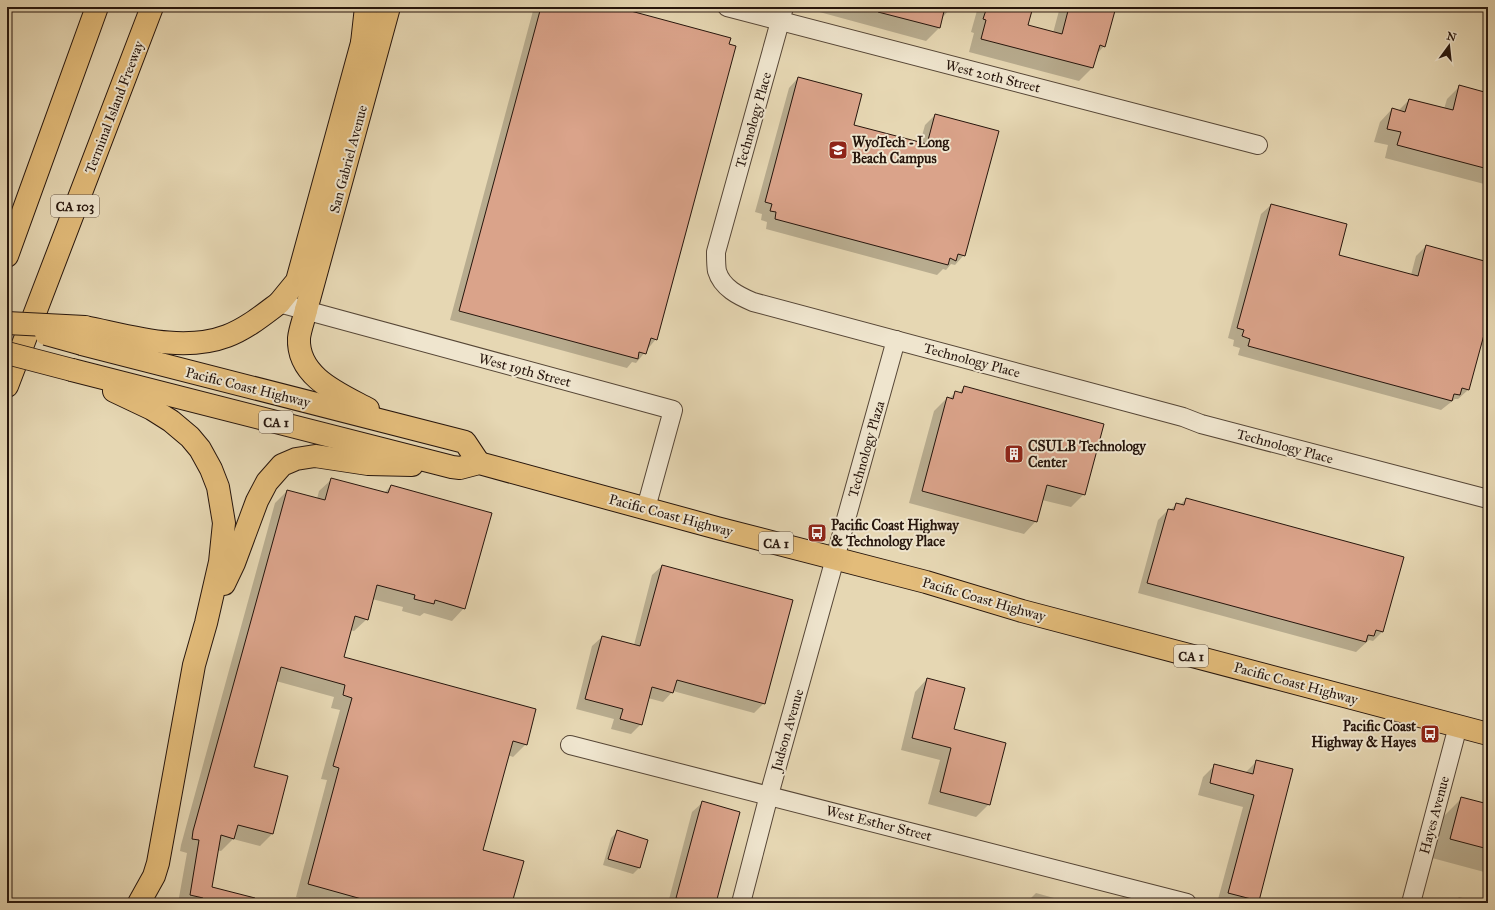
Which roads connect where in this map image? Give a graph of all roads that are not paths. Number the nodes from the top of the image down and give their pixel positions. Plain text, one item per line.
1 (97, 7) edge
2 (158, 7) edge
3 (366, 7) edge
4 (376, 7) edge
5 (389, 7) edge
6 (727, 7) edge
7 (782, 14) edge
8 (148, 17) edge
9 (362, 43) junction
10 (1258, 145) dead end
11 (7, 256) edge
12 (279, 303) junction
13 (306, 310) junction
14 (7, 323) edge
15 (83, 336) junction
16 (896, 340) junction
17 (7, 353) edge
18 (72, 370) junction
19 (7, 386) edge
20 (397, 425) junction
21 (479, 463) junction
22 (452, 466) junction
23 (1488, 499) edge
24 (646, 508) junction
25 (835, 558) junction
26 (206, 623) junction
27 (1458, 726) junction
28 (1488, 734) edge
29 (570, 745) dead end
30 (769, 795) junction
31 (139, 903) edge
32 (741, 903) edge
33 (1188, 903) edge
34 (1411, 903) edge

1 - 11 main road, CA 103
2 - 8 main road, Terminal Island Freeway
3 - 9 main road
4 - 9 street, San Gabriel Avenue
5 - 13 main road, San Gabriel Avenue
6 - 7 street, West 20th Street
7 - 10 street, West 20th Street
7 - 16 street, Technology Place
8 - 19 main road, Terminal Island Freeway / CA 103
9 - 12 main road, San Gabriel Avenue
12 - 13 street, West 19th Street
12 - 15 main road, San Gabriel Avenue
13 - 20 main road, San Gabriel Avenue
13 - 24 street, West 19th Street
14 - 15 main road, Pacific Coast Highway / CA 1, bridge
15 - 20 main road, Pacific Coast Highway / CA 1
16 - 23 street, Technology Place
16 - 25 street, Technology Plaza
17 - 18 main road, Pacific Coast Highway / CA 1, bridge
18 - 22 main road, Pacific Coast Highway / CA 1
18 - 26 main road
20 - 21 main road, Pacific Coast Highway / CA 1
21 - 22 main road, Pacific Coast Highway / CA 1
21 - 24 main road, Pacific Coast Highway / CA 1
22 - 26 main road
24 - 25 main road, Pacific Coast Highway / CA 1
25 - 27 main road, Pacific Coast Highway / CA 1
25 - 30 street, Judson Avenue
26 - 31 main road
27 - 28 main road, Pacific Coast Highway / CA 1
27 - 34 street, Hayes Avenue
29 - 30 street, West Esther Street
30 - 32 street, Judson Avenue
30 - 33 street, West Esther Street

